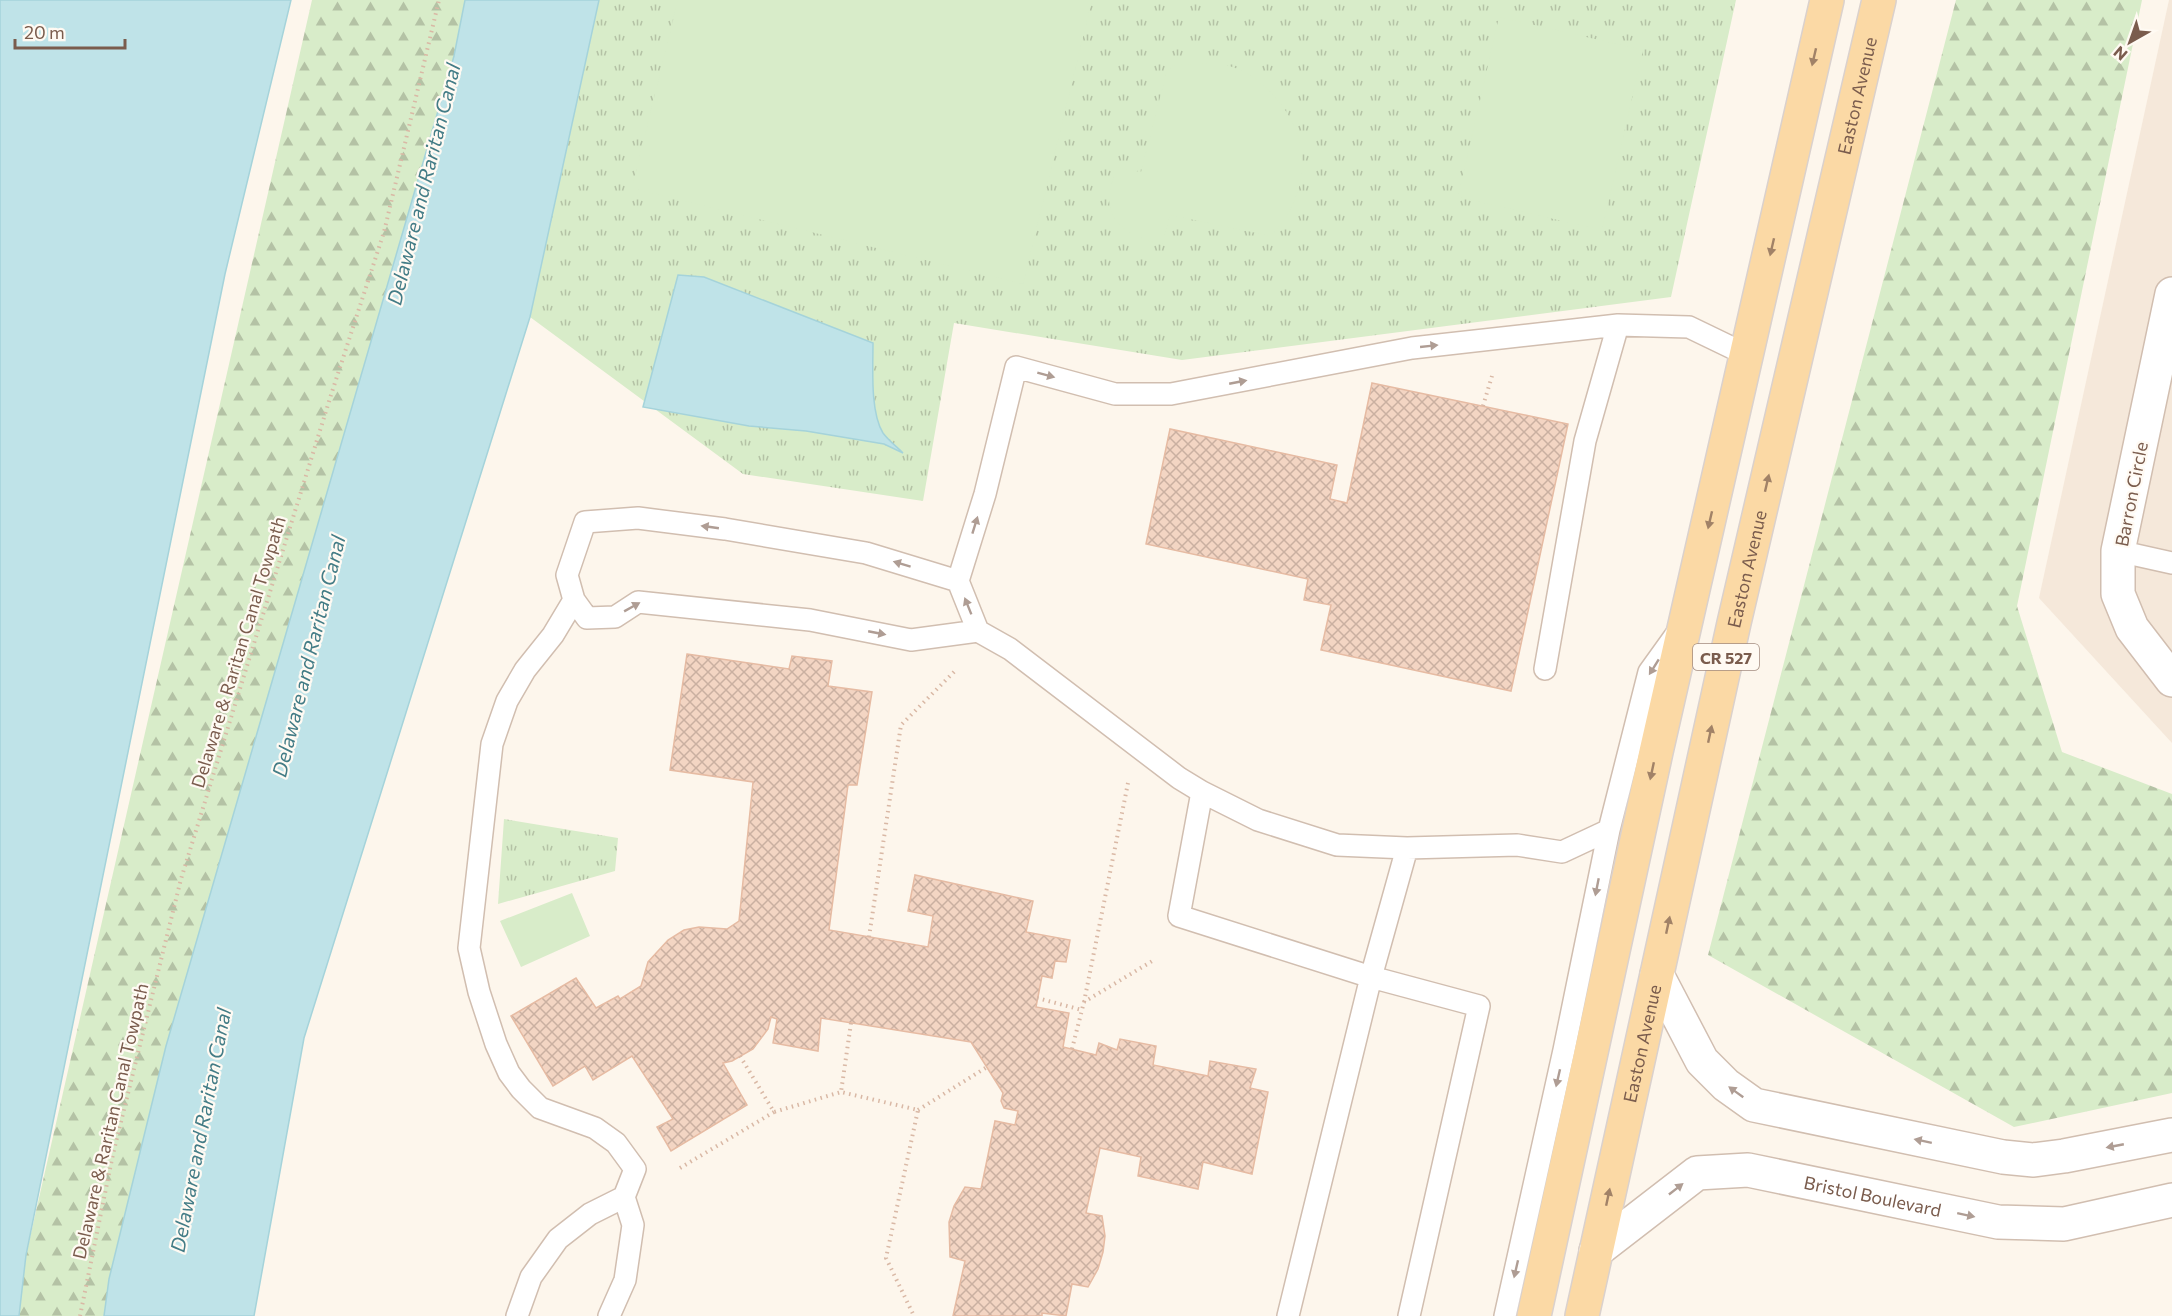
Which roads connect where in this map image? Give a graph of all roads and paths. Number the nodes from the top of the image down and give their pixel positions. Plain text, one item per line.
1 (440, 0) edge
2 (1827, 0) edge
3 (1879, 0) edge
4 (2172, 294) edge
5 (1618, 325) junction
6 (1748, 355) junction
7 (1492, 376) dead end
8 (1483, 406) dead end
9 (2118, 551) junction
10 (2172, 563) edge
11 (958, 581) junction
12 (574, 600) junction
13 (1687, 619) junction
14 (978, 631) junction
15 (957, 669) dead end
16 (1545, 669) dead end
17 (2172, 680) edge
18 (1128, 783) dead end
19 (1202, 792) junction
20 (1609, 830) junction
21 (1407, 848) junction
22 (869, 937) dead end
23 (1154, 960) dead end
24 (1657, 975) junction
25 (1371, 977) junction
26 (1037, 998) dead end
27 (1084, 1002) junction
28 (1082, 1010) junction
29 (851, 1023) dead end
30 (1072, 1049) dead end
31 (740, 1056) dead end
32 (987, 1067) dead end
33 (841, 1092) junction
34 (918, 1110) junction
35 (774, 1112) junction
36 (2172, 1135) edge
37 (680, 1168) dead end
38 (624, 1197) junction
39 (2172, 1200) edge
40 (1596, 1251) junction
41 (80, 1316) edge
42 (517, 1316) edge
43 (609, 1316) edge
44 (914, 1316) edge
45 (1288, 1316) edge
46 (1409, 1316) edge
47 (1505, 1316) edge
48 (1534, 1316) edge
49 (1582, 1316) edge

1 - 41 path, Delaware & Raritan Canal Towpath
2 -> 6 main road, CR 527
24 -> 3 main road, Easton Avenue / CR 527
4 - 9 street, Barron Circle
5 - 6 lane
11 -> 5 lane
5 - 16 lane
6 -> 13 main road, CR 527
7 - 8 path
9 - 10 lane
9 - 17 street, Barron Circle
11 -> 12 lane
14 -> 11 lane
12 -> 14 lane
12 - 38 lane
13 -> 20 lane
13 -> 48 main road, CR 527
14 - 19 lane
15 - 22 path
18 - 27 path
19 - 21 lane
19 - 25 lane
20 - 21 lane
20 -> 47 lane
21 - 25 lane
23 - 27 path
36 -> 24 street
40 -> 24 main road, Easton Avenue / CR 527
25 - 45 lane
25 - 46 lane
26 - 28 path
27 - 28 path
28 - 30 path
29 - 33 path
31 - 35 path
32 - 34 path
33 - 34 path
33 - 35 path
34 - 44 path
35 - 37 path
38 - 42 lane
38 - 43 lane
40 -> 39 street, Bristol Boulevard
40 - 49 main road, Easton Avenue / CR 527

